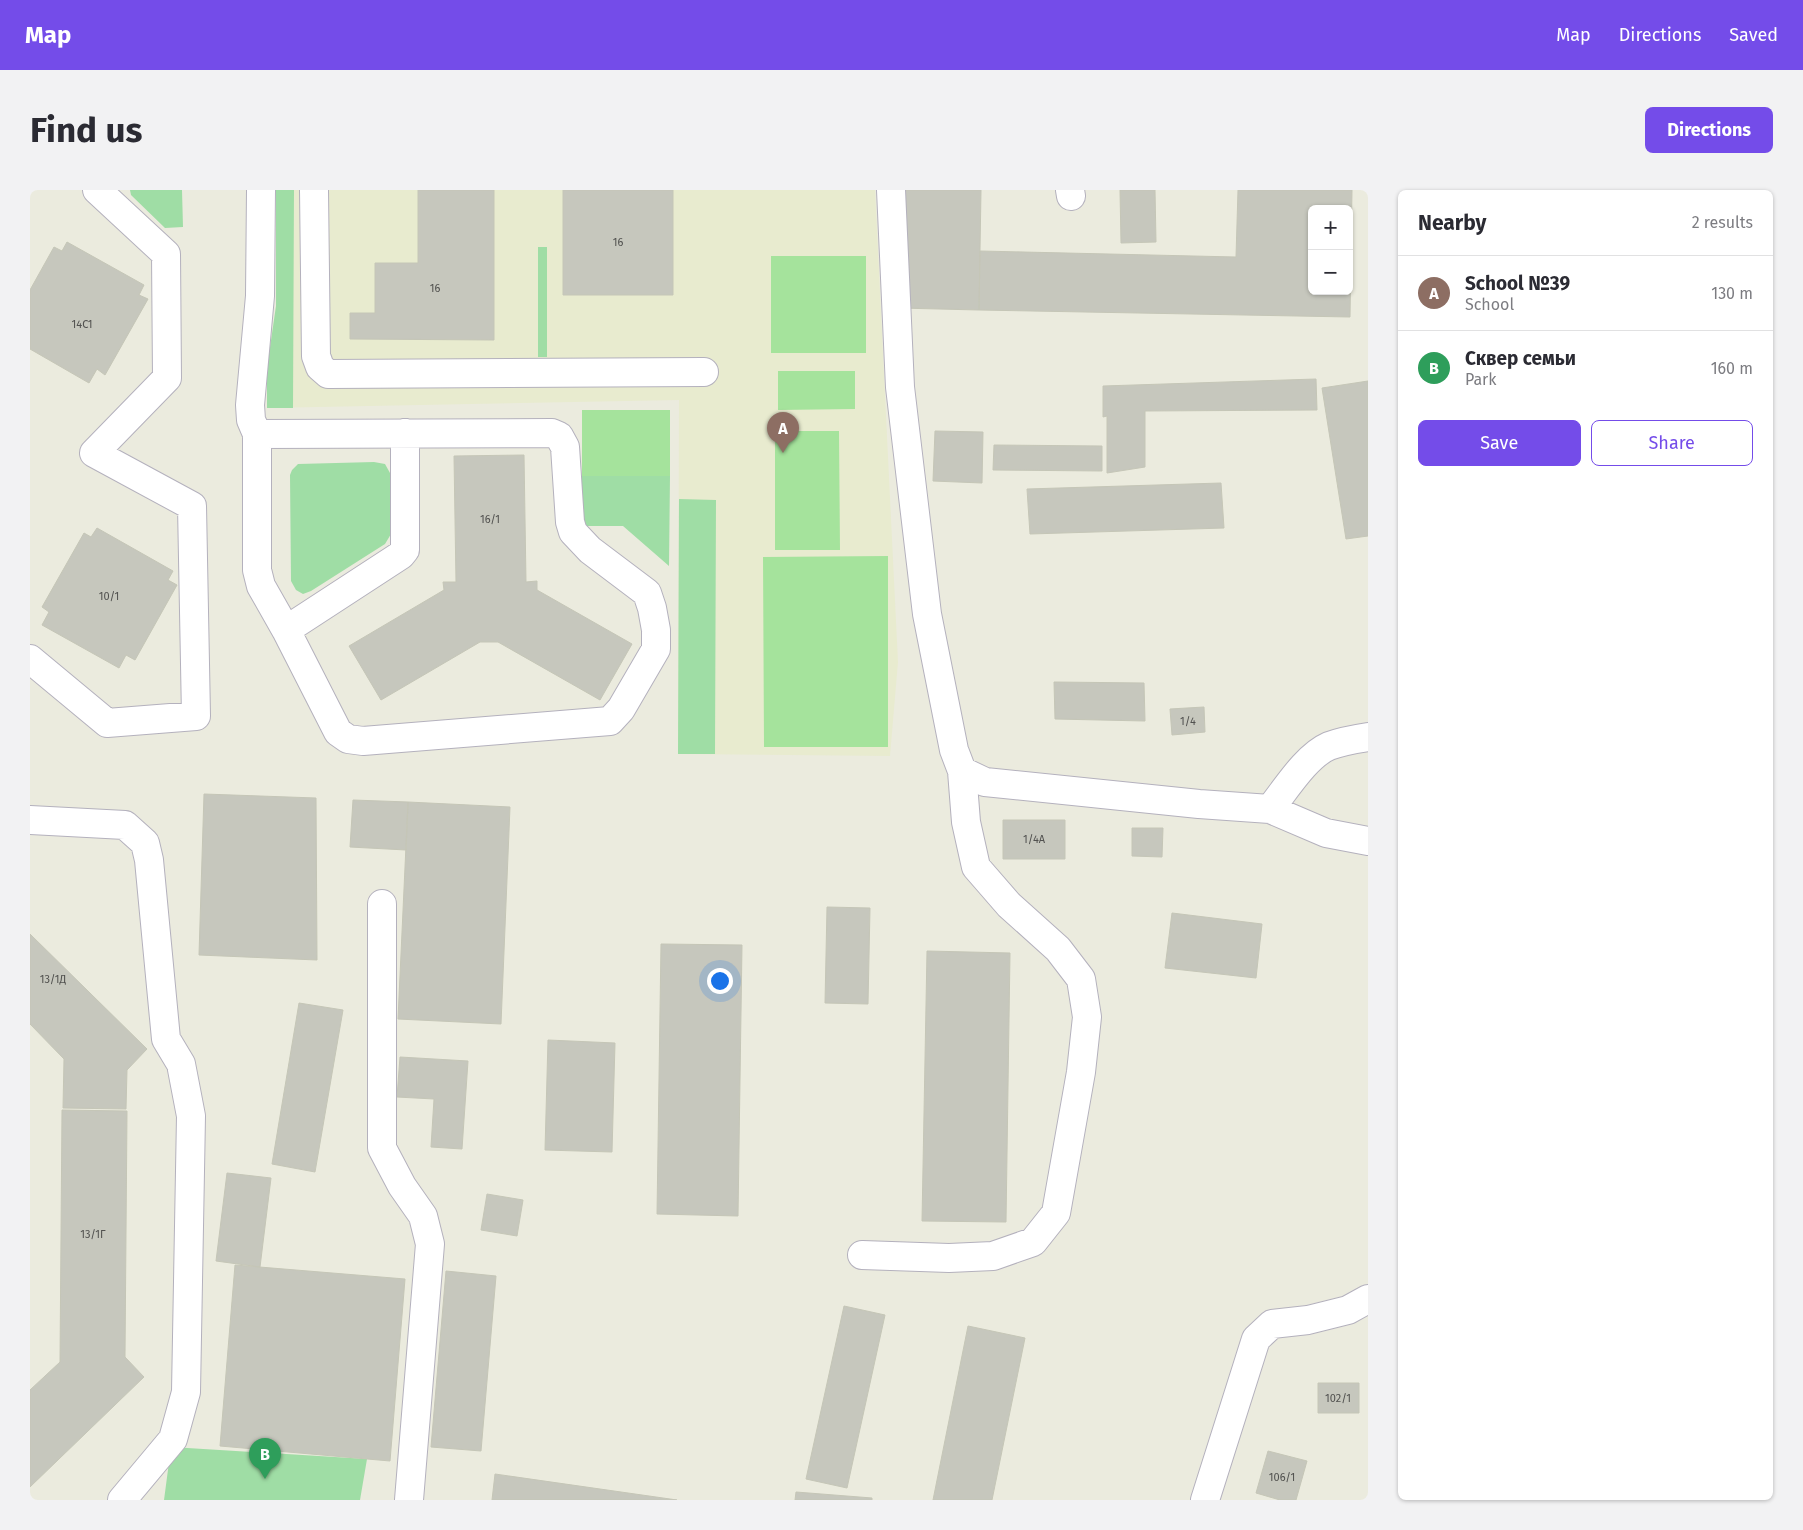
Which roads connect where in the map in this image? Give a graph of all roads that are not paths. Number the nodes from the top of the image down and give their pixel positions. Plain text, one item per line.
1 (97, 190) edge
2 (261, 190) edge
3 (314, 190) edge
4 (892, 190) edge
5 (704, 372) dead end
6 (405, 433) junction
7 (257, 434) junction
8 (286, 630) junction
9 (30, 659) edge
10 (1368, 737) edge
11 (962, 770) junction
12 (1270, 809) junction
13 (30, 820) edge
14 (1368, 841) edge
15 (382, 904) dead end
16 (862, 1255) dead end
17 (1368, 1299) edge
18 (122, 1500) edge
19 (409, 1500) edge
20 (1205, 1500) edge

1 - 9 street
2 - 7 street
3 - 5 street
4 - 11 street
6 - 7 street
6 - 8 street
6 - 8 street
7 - 8 street
10 - 12 street
11 - 12 street
11 - 16 street
12 - 14 street
13 - 18 street
15 - 19 street
17 - 20 street

